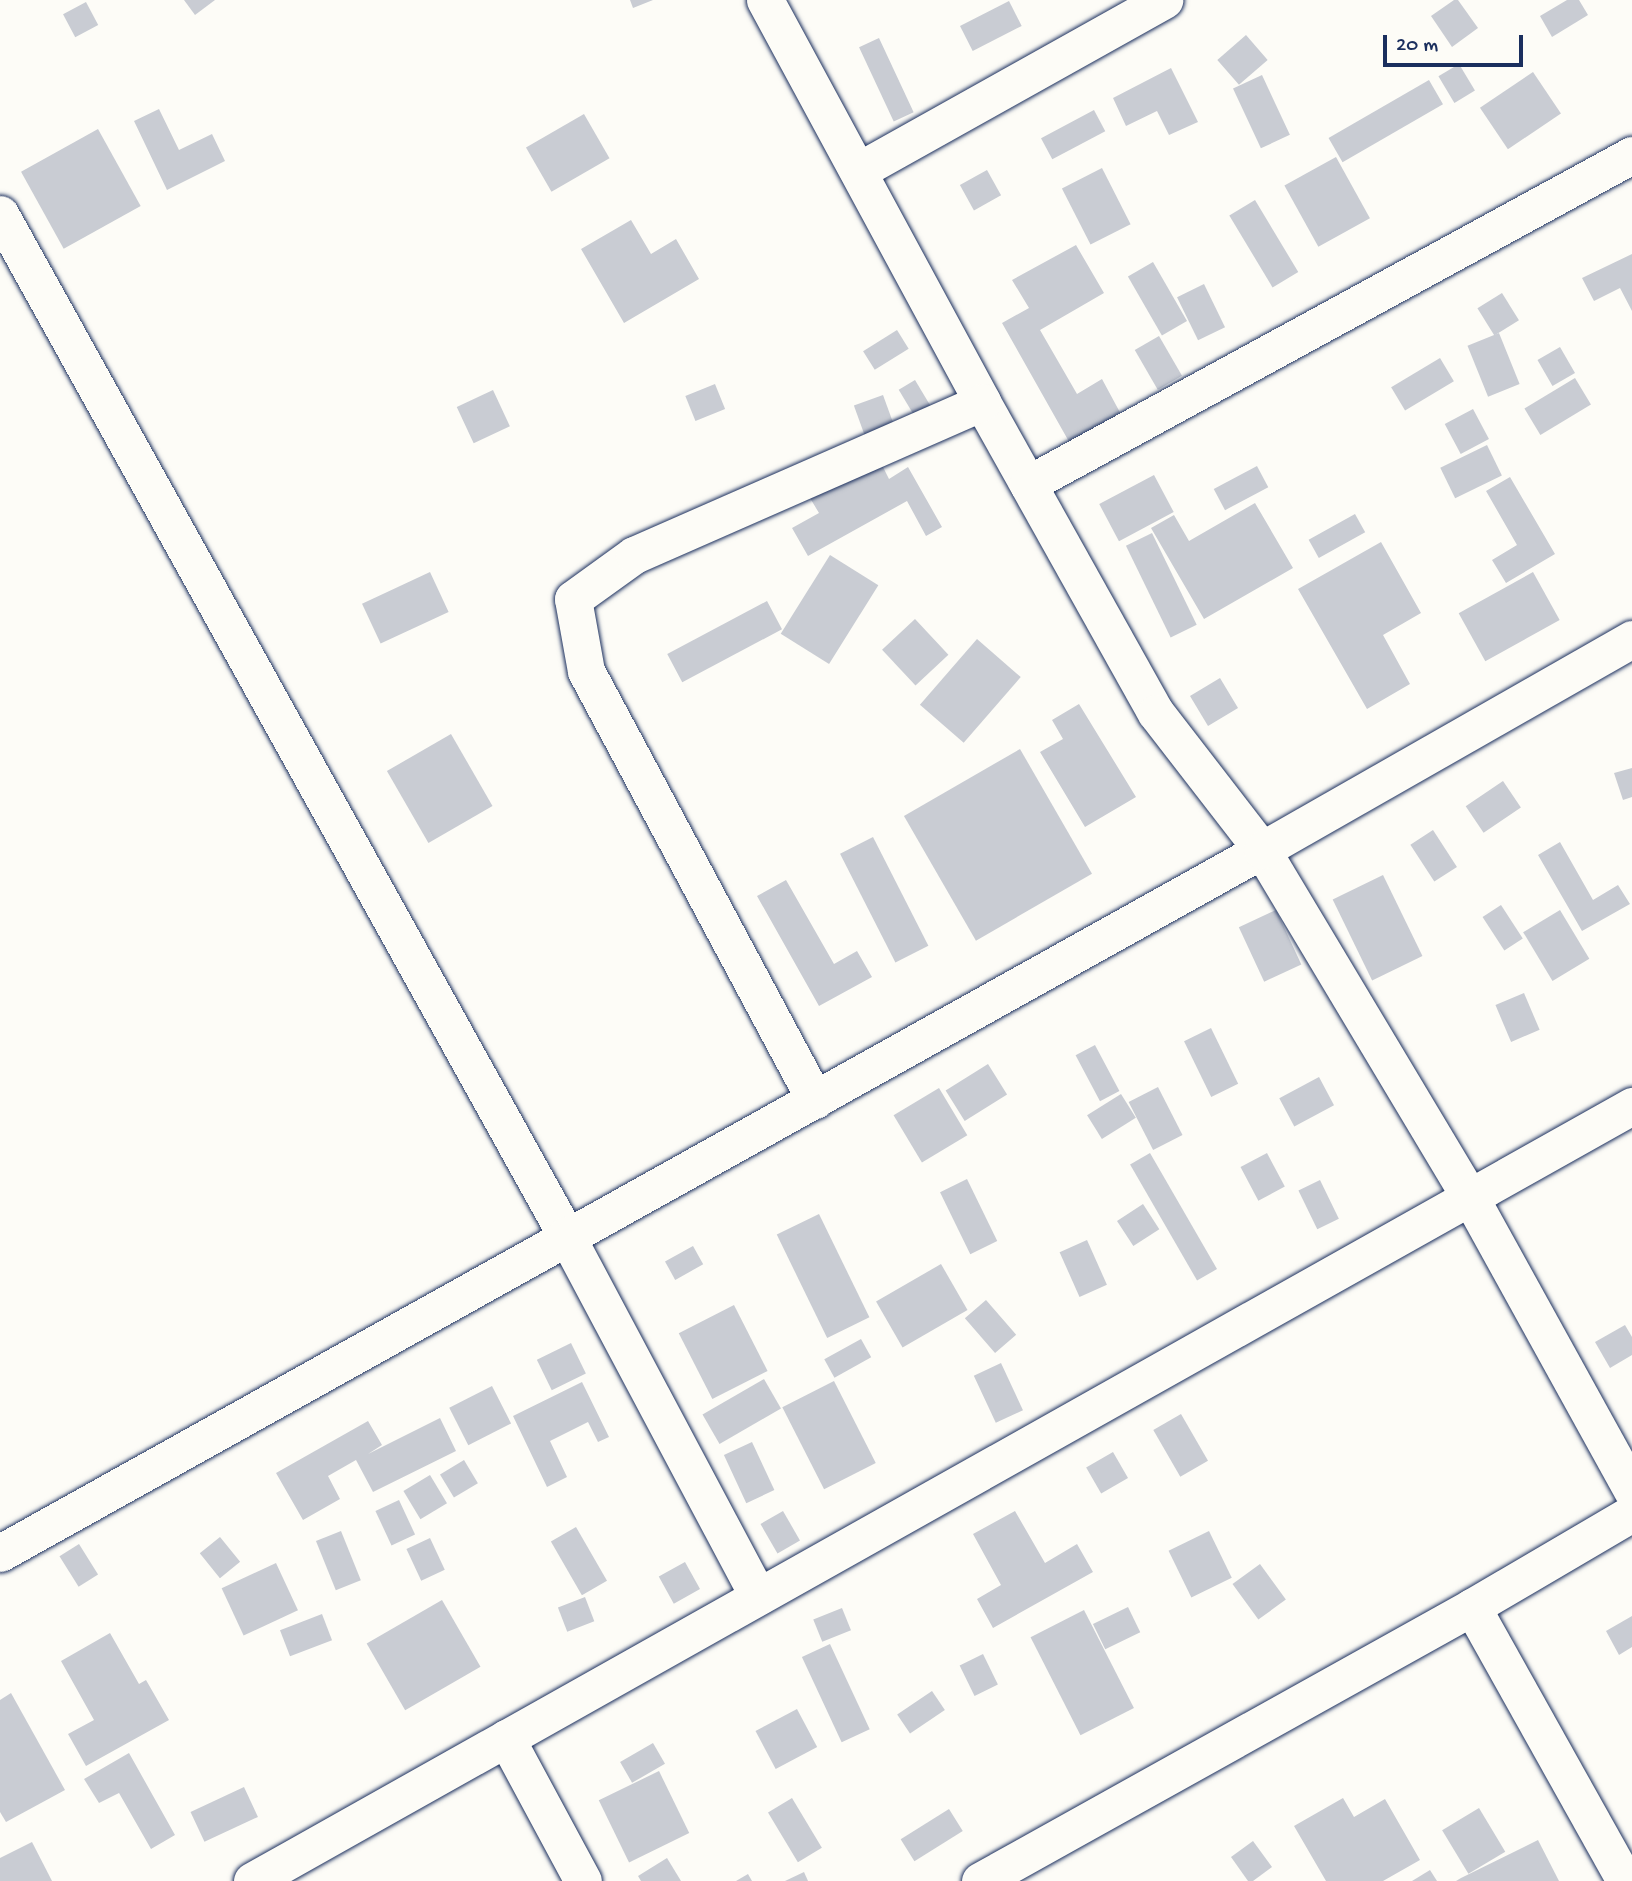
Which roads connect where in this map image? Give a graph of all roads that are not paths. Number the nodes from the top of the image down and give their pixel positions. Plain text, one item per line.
1 (765, 0) edge
2 (1164, 0) edge
3 (1632, 155) edge
4 (858, 171) junction
5 (0, 214) edge
6 (982, 402) junction
7 (1028, 484) junction
8 (1632, 639) edge
9 (1262, 850) junction
10 (815, 1100) junction
11 (1632, 1106) edge
12 (1470, 1197) junction
13 (566, 1235) junction
14 (1632, 1491) edge
15 (1632, 1513) edge
16 (0, 1553) edge
17 (758, 1596) junction
18 (1472, 1607) junction
19 (506, 1738) junction
20 (252, 1881) edge
21 (583, 1881) edge
22 (980, 1881) edge
23 (1625, 1881) edge

1 - 4 street
2 - 4 street
3 - 7 street
4 - 6 street
5 - 13 street
6 - 7 street
6 - 10 street
7 - 9 street
8 - 9 street
9 - 10 street
9 - 12 street
10 - 13 street
11 - 12 street
12 - 14 street
12 - 17 street
13 - 16 street
13 - 17 street
15 - 18 street
17 - 19 street
18 - 22 street
18 - 23 street
19 - 20 street
19 - 21 street

